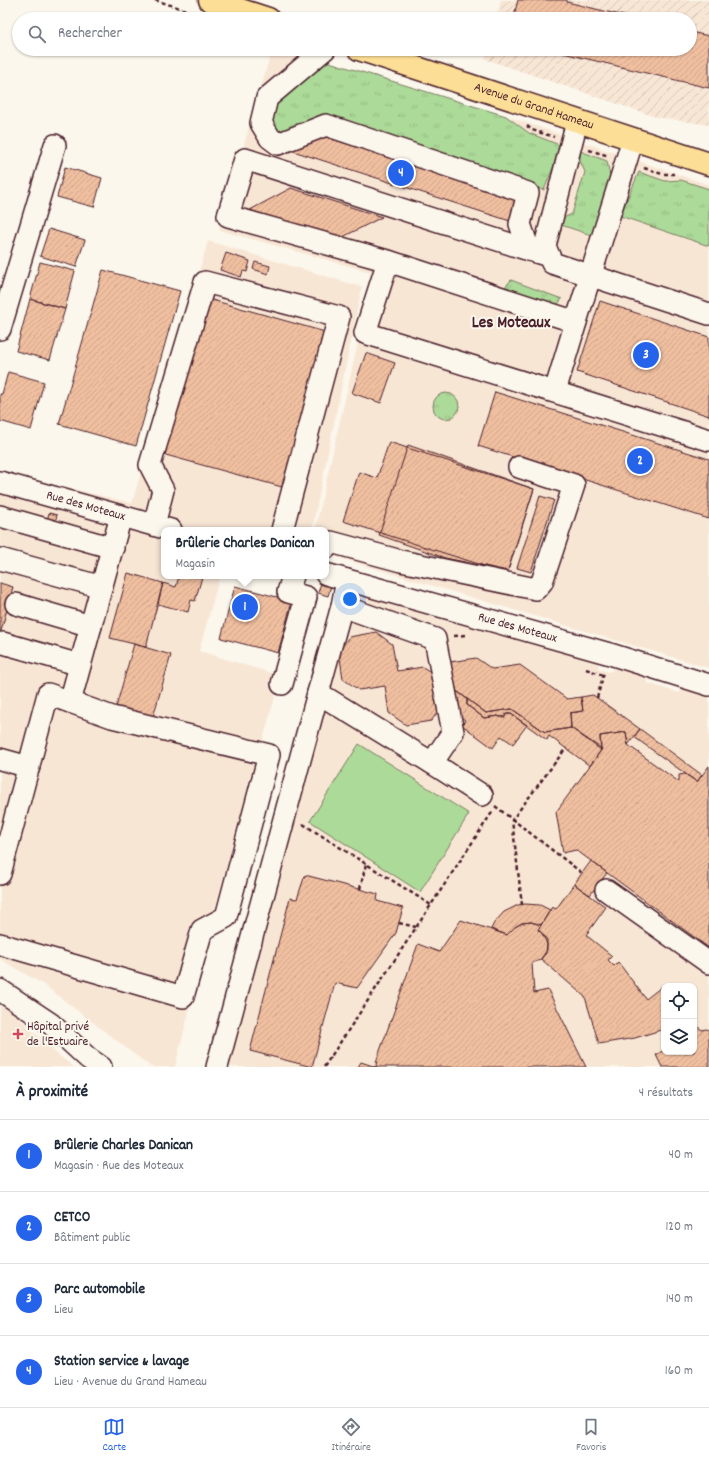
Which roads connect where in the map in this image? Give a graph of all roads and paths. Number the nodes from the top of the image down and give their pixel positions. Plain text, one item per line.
1 (155, 0) edge
2 (205, 7) edge
3 (231, 12) edge
4 (317, 56) edge
5 (380, 56) edge
6 (577, 121) junction
7 (633, 139) junction
8 (55, 145) dead end
9 (709, 164) edge
10 (528, 250) junction
11 (550, 256) junction
12 (388, 261) junction
13 (590, 275) junction
14 (709, 314) edge
15 (576, 322) junction
16 (0, 329) edge
17 (555, 391) junction
18 (709, 440) edge
19 (0, 482) edge
20 (0, 516) edge
21 (122, 516) junction
22 (161, 527) edge
23 (163, 527) edge
24 (283, 527) edge
25 (329, 536) edge
26 (329, 544) edge
27 (113, 548) junction
28 (0, 559) edge
29 (329, 575) edge
30 (292, 579) edge
31 (347, 580) junction
32 (102, 587) junction
33 (16, 604) dead end
34 (342, 606) junction
35 (91, 626) junction
36 (3, 643) dead end
37 (610, 654) junction
38 (80, 665) junction
39 (282, 684) dead end
40 (709, 685) edge
41 (318, 693) junction
42 (597, 698) dead end
43 (70, 702) junction
44 (566, 748) dead end
45 (0, 759) edge
46 (432, 763) junction
47 (29, 767) junction
48 (489, 801) junction
49 (512, 820) junction
50 (301, 823) dead end
51 (366, 864) junction
52 (582, 873) dead end
53 (0, 874) edge
54 (360, 889) dead end
55 (606, 890) dead end
56 (431, 905) junction
57 (522, 905) dead end
58 (399, 923) dead end
59 (416, 928) junction
60 (0, 944) edge
61 (709, 963) edge
62 (0, 990) edge
63 (101, 1067) edge
64 (216, 1067) edge
65 (324, 1067) edge

1 - 2 path
2 - 3 main road
4 - 10 street
5 - 6 main road, Avenue du Grand Hameau
6 - 7 main road, Avenue du Grand Hameau
6 - 11 street
7 - 9 main road, Avenue du Grand Hameau
7 - 13 street
8 - 16 street
10 - 11 street
10 - 12 street
11 - 13 street
12 - 15 street
12 - 17 street
13 - 14 street
13 - 15 street
15 - 17 street
17 - 18 street
19 - 21 street, Rue des Moteaux
20 - 27 street
21 - 22 street, Rue des Moteaux
21 - 27 street
23 - 24 street
25 - 26 street
27 - 32 street
28 - 32 street
29 - 31 street, Rue des Moteaux
30 - 39 street
31 - 34 street
31 - 37 street, Rue des Moteaux
32 - 35 street
33 - 35 street
34 - 41 street
34 - 46 street
35 - 38 street
36 - 38 street
37 - 40 street, Rue des Moteaux
37 - 42 path
38 - 43 street
41 - 46 street
41 - 64 street
43 - 47 street
43 - 60 street
44 - 49 path
45 - 47 street
46 - 48 street
47 - 53 street
48 - 49 path
48 - 56 path
49 - 52 path
49 - 57 path
50 - 51 path
51 - 54 path
51 - 56 path
55 - 61 street
56 - 59 path
58 - 59 path
59 - 65 path
62 - 63 street

